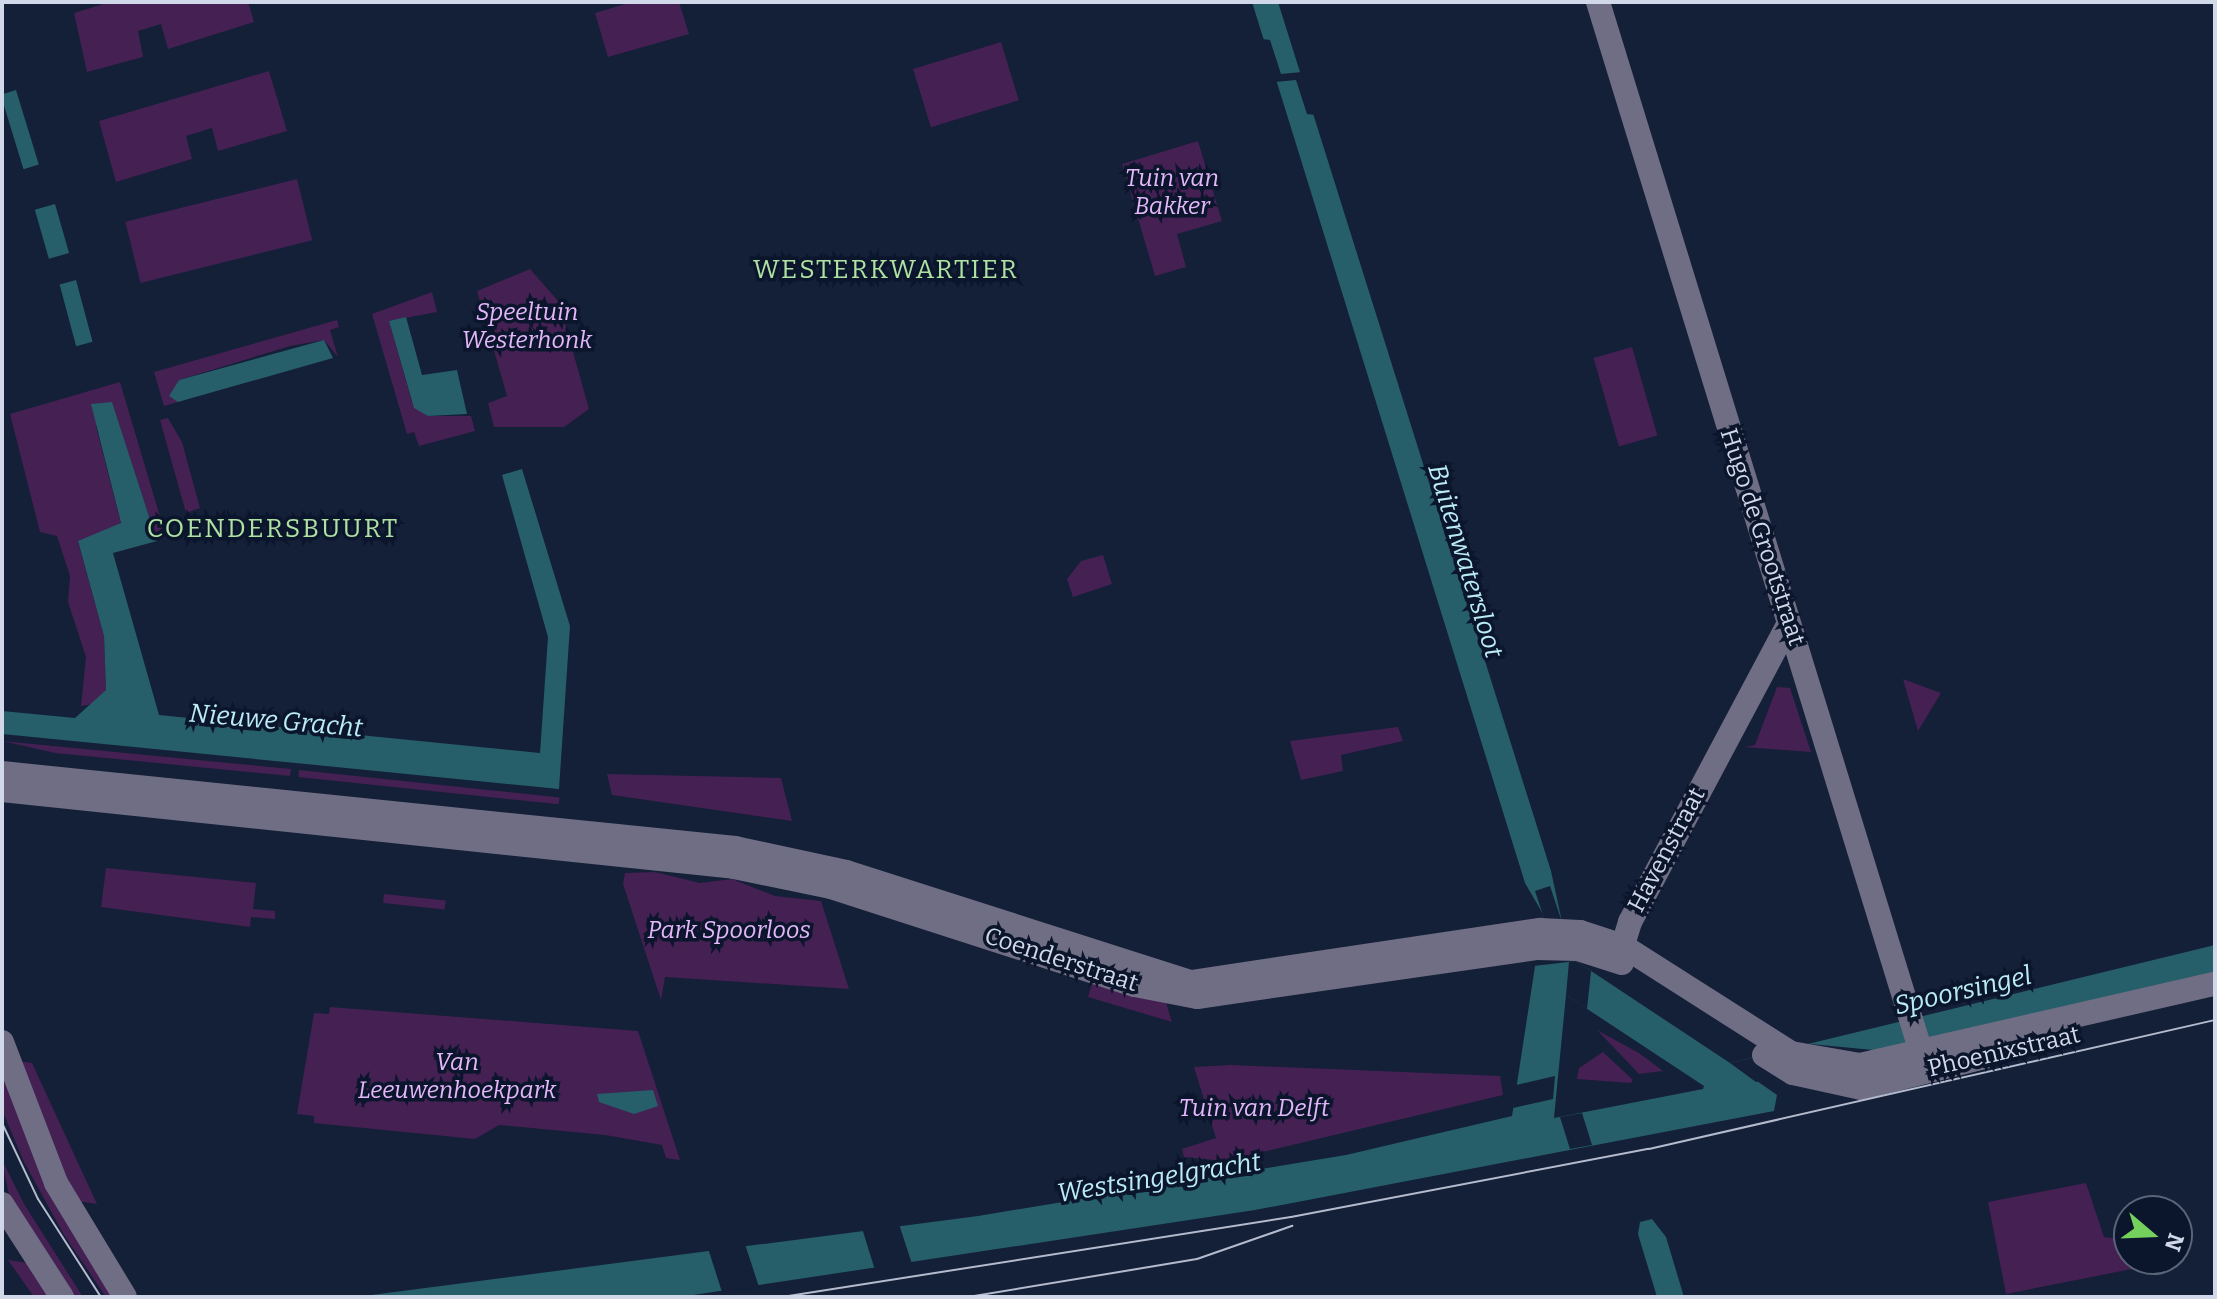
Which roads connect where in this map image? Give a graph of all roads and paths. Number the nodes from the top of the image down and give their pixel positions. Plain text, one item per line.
1 (1598, 2) edge
2 (1787, 627) junction
3 (1766, 672) junction
4 (1801, 677) junction
5 (2, 773) edge
6 (2, 790) edge
7 (594, 842) junction
8 (1620, 954) junction
9 (2215, 984) edge
10 (2215, 999) edge
11 (2, 1042) edge
12 (1774, 1052) junction
13 (1924, 1056) junction
14 (2, 1204) edge
15 (62, 1297) edge
16 (125, 1297) edge

1 - 2 street, Hugo de Grootstraat
2 - 3 street, Havenstraat
2 - 4 street, Hugo de Grootstraat
3 - 4 street
3 - 8 street, Havenstraat
4 - 13 street, Hugo de Grootstraat
5 - 7 street
6 - 7 street
7 - 8 street, Coenderstraat
8 - 12 street
9 - 13 street, Phoenixstraat
10 - 13 street, Phoenixstraat
11 - 16 street
12 - 13 street, Phoenixstraat
12 - 13 street, Phoenixstraat, bridge
14 - 15 street

